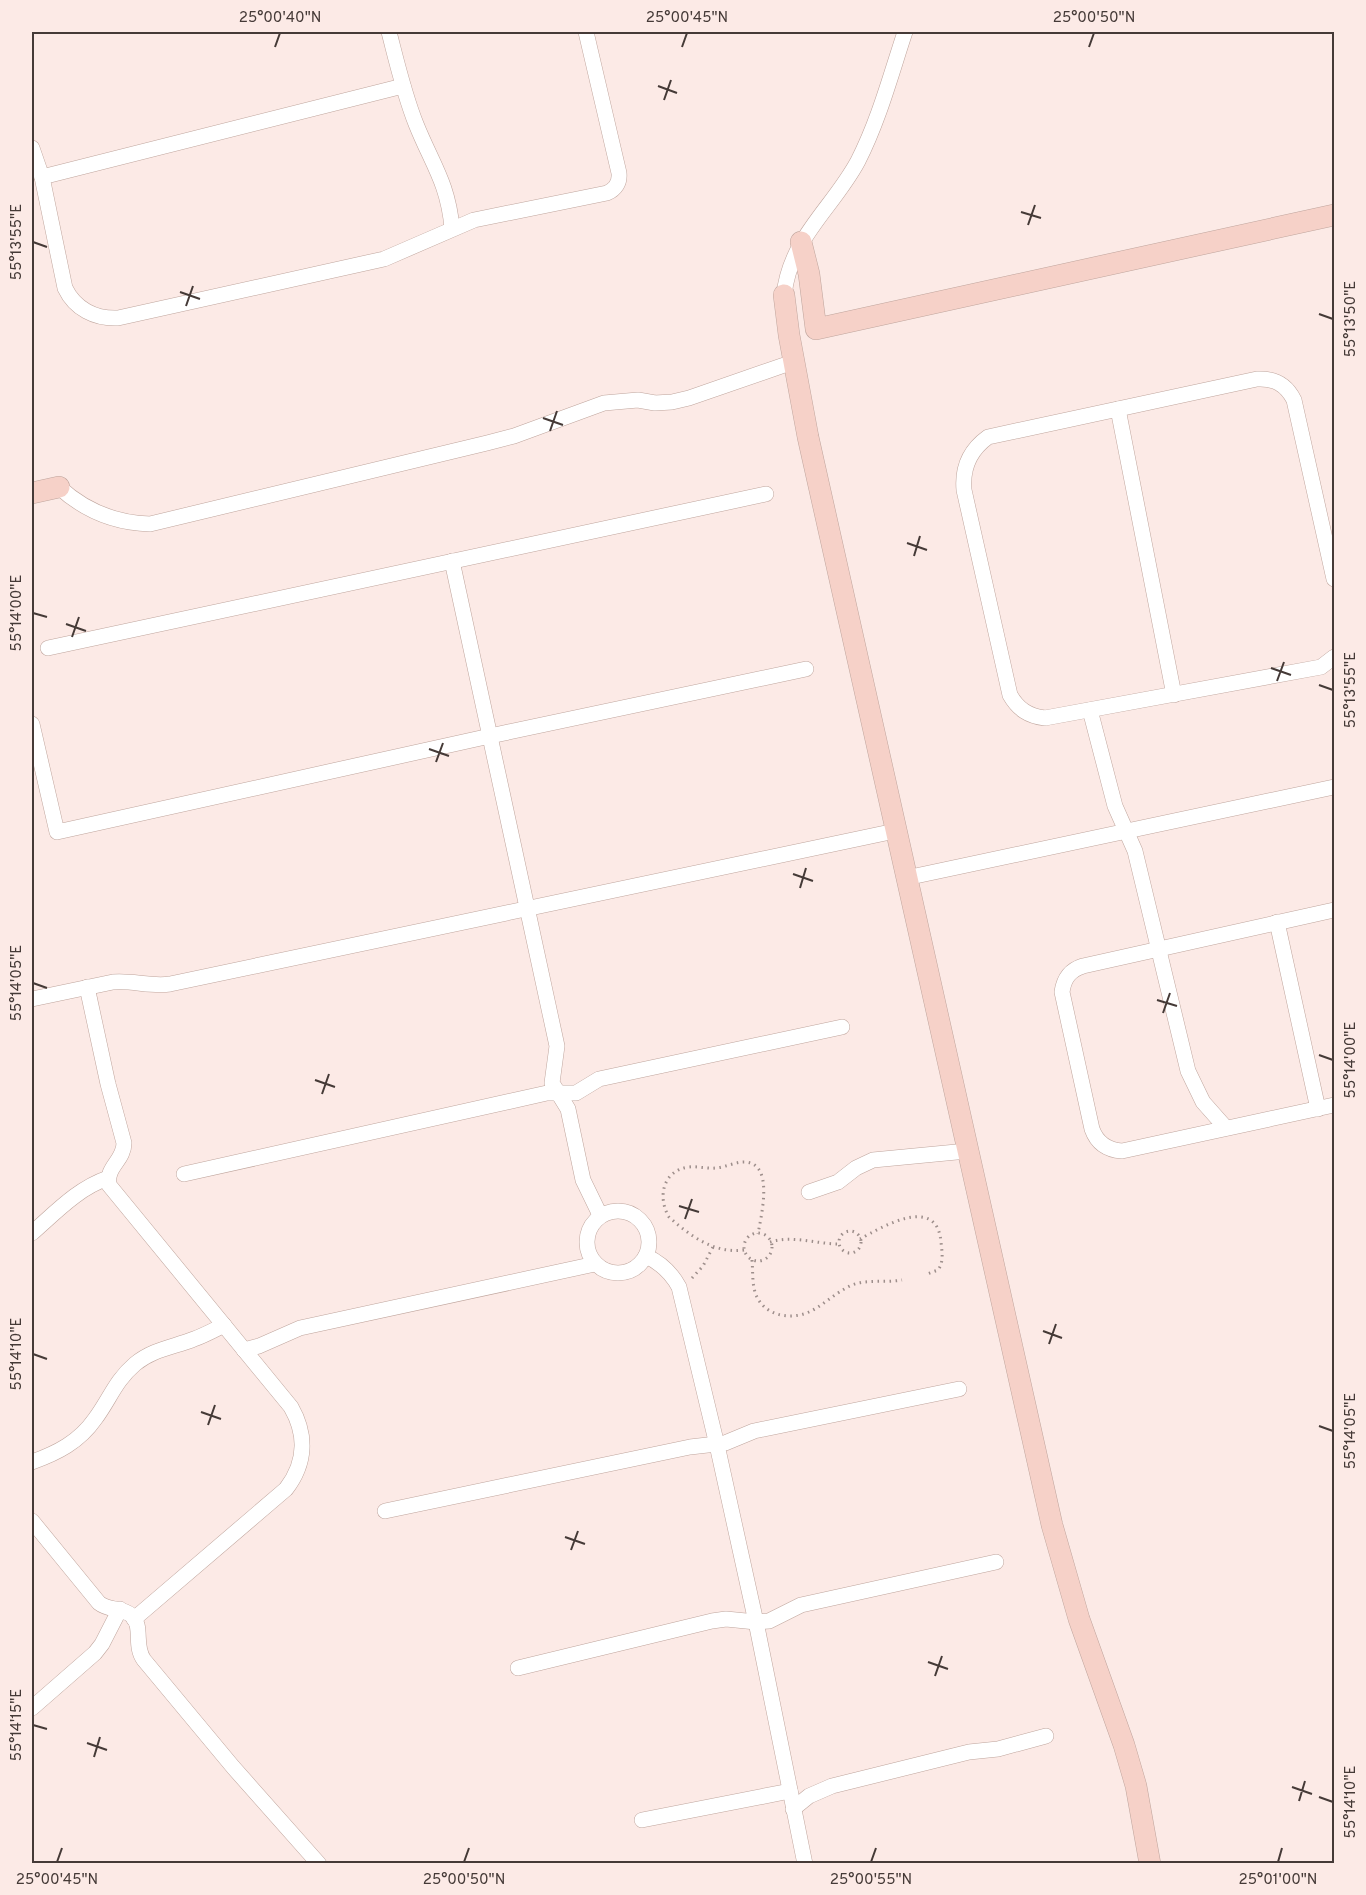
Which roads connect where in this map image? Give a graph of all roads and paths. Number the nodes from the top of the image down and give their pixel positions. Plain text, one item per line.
1 (389, 32) edge
2 (586, 32) edge
3 (905, 32) edge
4 (404, 86) junction
5 (32, 148) edge
6 (42, 177) junction
7 (1335, 215) edge
8 (452, 228) junction
9 (801, 242) junction
10 (784, 301) junction
11 (813, 302) junction
12 (793, 362) junction
13 (1118, 409) junction
14 (59, 487) joint
15 (32, 493) edge
16 (766, 494) dead end
17 (452, 561) junction
18 (1335, 579) edge
19 (48, 648) dead end
20 (1335, 657) edge
21 (807, 669) dead end
22 (1174, 695) junction
23 (1090, 710) junction
24 (32, 724) edge
25 (490, 736) junction
26 (1335, 787) edge
27 (895, 831) junction
28 (1126, 831) junction
29 (906, 878) junction
30 (529, 908) junction
31 (1335, 910) edge
32 (1277, 922) junction
33 (1158, 949) junction
34 (87, 987) junction
35 (32, 999) edge
36 (842, 1027) dead end
37 (557, 1092) junction
38 (1335, 1105) edge
39 (1318, 1109) junction
40 (1226, 1128) junction
41 (967, 1151) junction
42 (184, 1174) dead end
43 (108, 1178) junction
44 (809, 1192) dead end
45 (600, 1215) junction
46 (32, 1233) edge
47 (758, 1234) junction
48 (860, 1239) junction
49 (770, 1242) junction
50 (840, 1244) junction
51 (713, 1247) junction
52 (744, 1250) junction
53 (646, 1256) junction
54 (752, 1260) junction
55 (595, 1264) junction
56 (927, 1274) dead end
57 (902, 1280) dead end
58 (679, 1287) junction
59 (224, 1325) junction
60 (244, 1350) junction
61 (959, 1389) dead end
62 (717, 1444) junction
63 (32, 1462) edge
64 (385, 1511) dead end
65 (32, 1521) edge
66 (996, 1562) dead end
67 (120, 1610) junction
68 (134, 1618) junction
69 (756, 1622) junction
70 (518, 1668) dead end
71 (32, 1708) edge
72 (1046, 1736) dead end
73 (790, 1791) junction
74 (794, 1809) junction
75 (642, 1820) dead end
76 (320, 1863) edge
77 (805, 1863) edge
78 (1150, 1863) edge

1 - 4 street
2 - 8 street
3 - 9 street
4 - 6 street
4 - 8 street
5 - 6 street
6 - 8 street
7 - 11 street
9 - 10 street
9 - 11 street
10 - 11 street
10 - 12 street
12 - 14 street
12 - 27 street
13 - 18 street
13 - 22 street
13 - 23 street
14 - 15 street
16 - 17 street
17 - 19 street
17 - 25 street
20 - 22 street
21 - 25 street
22 - 23 street
23 - 28 street
24 - 25 street
25 - 30 street
26 - 28 street
27 - 29 street
27 - 30 street
28 - 29 street
28 - 33 street
29 - 41 street
30 - 34 street
30 - 37 street
31 - 32 street
32 - 33 street
32 - 39 street
33 - 40 street
33 - 40 street
34 - 35 street
34 - 43 street
36 - 37 street
37 - 42 street
37 - 45 street
38 - 39 street
39 - 40 street
41 - 44 street
41 - 78 street
43 - 46 street
43 - 59 street
45 - 53 street
45 - 55 street
47 - 49 path
47 - 51 path
47 - 52 path
48 - 50 path
48 - 50 path
48 - 56 path
49 - 50 path
49 - 54 path
51 - 52 path
51 - 58 path
52 - 54 path
53 - 55 street
53 - 58 street
54 - 57 path
55 - 60 street
58 - 62 street
59 - 60 street
59 - 63 street
60 - 68 street
61 - 62 street
62 - 64 street
62 - 69 street
65 - 67 street
66 - 69 street
67 - 68 street
67 - 71 street
68 - 76 street
69 - 70 street
69 - 73 street
72 - 74 street
73 - 74 street
73 - 75 street
74 - 77 street

